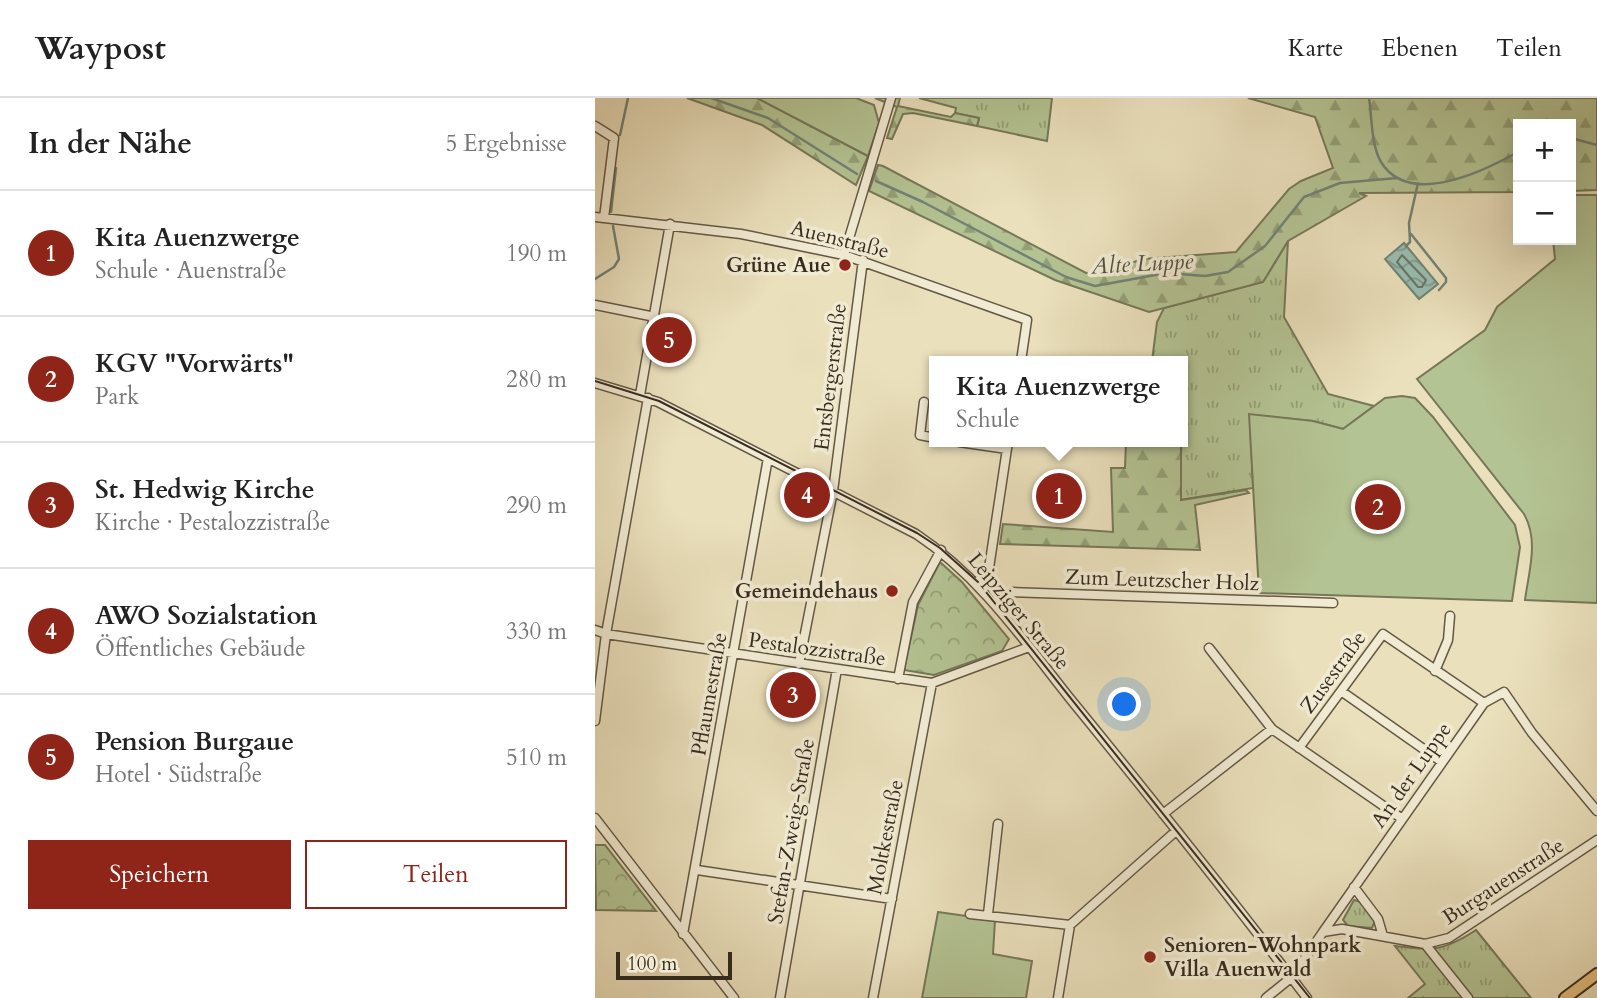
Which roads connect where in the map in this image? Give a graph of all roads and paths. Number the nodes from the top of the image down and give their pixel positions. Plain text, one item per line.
1 (891, 98) edge
2 (595, 126) edge
3 (600, 218) edge
4 (670, 224) junction
5 (844, 255) junction
6 (863, 260) junction
7 (595, 305) edge
8 (655, 317) junction
9 (1021, 356) edge
10 (595, 383) edge
11 (644, 396) junction
12 (924, 402) dead end
13 (929, 437) edge
14 (1008, 447) edge
15 (768, 458) junction
16 (833, 491) junction
17 (941, 550) junction
18 (977, 583) junction
19 (992, 603) junction
20 (1333, 603) dead end
21 (1450, 616) dead end
22 (595, 630) edge
23 (606, 634) junction
24 (1029, 647) junction
25 (1209, 648) dead end
26 (734, 654) junction
27 (799, 664) junction
28 (837, 669) junction
29 (1435, 671) junction
30 (898, 678) junction
31 (932, 683) junction
32 (1341, 691) junction
33 (1484, 703) junction
34 (595, 721) edge
35 (1272, 729) junction
36 (1299, 748) junction
37 (1442, 762) junction
38 (1597, 811) edge
39 (1163, 814) junction
40 (595, 818) edge
41 (1401, 818) junction
42 (998, 824) dead end
43 (1176, 831) junction
44 (1597, 840) edge
45 (697, 870) junction
46 (799, 886) junction
47 (1354, 887) junction
48 (892, 899) junction
49 (970, 914) dead end
50 (988, 914) junction
51 (1070, 925) junction
52 (1322, 932) junction
53 (683, 934) junction
54 (1383, 936) junction
55 (1425, 944) junction
56 (1597, 974) edge
57 (1291, 977) junction
58 (734, 998) edge
59 (780, 998) edge
60 (873, 998) edge
61 (1058, 998) edge
62 (1266, 998) edge
63 (1307, 998) edge
64 (1468, 998) edge
65 (1565, 998) edge

1 - 5 street
2 - 3 street
3 - 4 street, Auenstraße
4 - 5 street, Auenstraße
4 - 8 street
5 - 6 street, Auenstraße
6 - 9 street, Auenstraße
6 - 16 street, Entsbergerstraße
7 - 8 street
8 - 11 street
10 - 11 street, Leipziger Straße
11 - 15 street, Leipziger Straße
11 - 23 street
12 - 13 street
14 - 18 street
15 - 16 street, Leipziger Straße
15 - 26 street, Pflaumestraße
16 - 17 street, Leipziger Straße
16 - 27 street, Entsbergerstraße
17 - 18 street, Leipziger Straße
17 - 30 street
18 - 19 street, Leipziger Straße
19 - 20 street, Zum Leutzscher Holz
19 - 24 street, Leipziger Straße
21 - 29 street
22 - 23 street, Pestalozzistraße
23 - 26 street, Pestalozzistraße
23 - 34 street
24 - 31 street, Pestalozzistraße
24 - 39 street, Leipziger Straße
25 - 35 street
26 - 27 street, Pestalozzistraße
26 - 45 street, Pflaumestraße
27 - 28 street, Pestalozzistraße
28 - 30 street, Pestalozzistraße
28 - 46 street, Stefan-Zweig-Straße
29 - 32 street, Zusestraße
29 - 33 street, Zusestraße
30 - 31 street, Pestalozzistraße
31 - 48 street, Moltkestraße
32 - 36 street, Zusestraße
32 - 37 street
33 - 37 street, An der Luppe
33 - 38 street, An der Luppe
35 - 36 street
35 - 39 street
36 - 41 street
37 - 41 street, An der Luppe
39 - 43 street, Leipziger Straße
40 - 53 street
41 - 47 street, An der Luppe
42 - 50 street
43 - 51 street
43 - 57 street, Leipziger Straße
44 - 55 street, Burgauenstraße
45 - 46 street
45 - 53 street, Pflaumestraße
46 - 48 street
46 - 59 street, Stefan-Zweig-Straße
47 - 52 street
47 - 54 street
48 - 60 street, Moltkestraße
49 - 50 street
50 - 51 street
51 - 61 street
52 - 54 street, Burgauenstraße
52 - 57 street
53 - 58 street
54 - 55 street, Burgauenstraße
55 - 64 street
56 - 65 main road
57 - 62 street
57 - 63 street, Leipziger Straße

